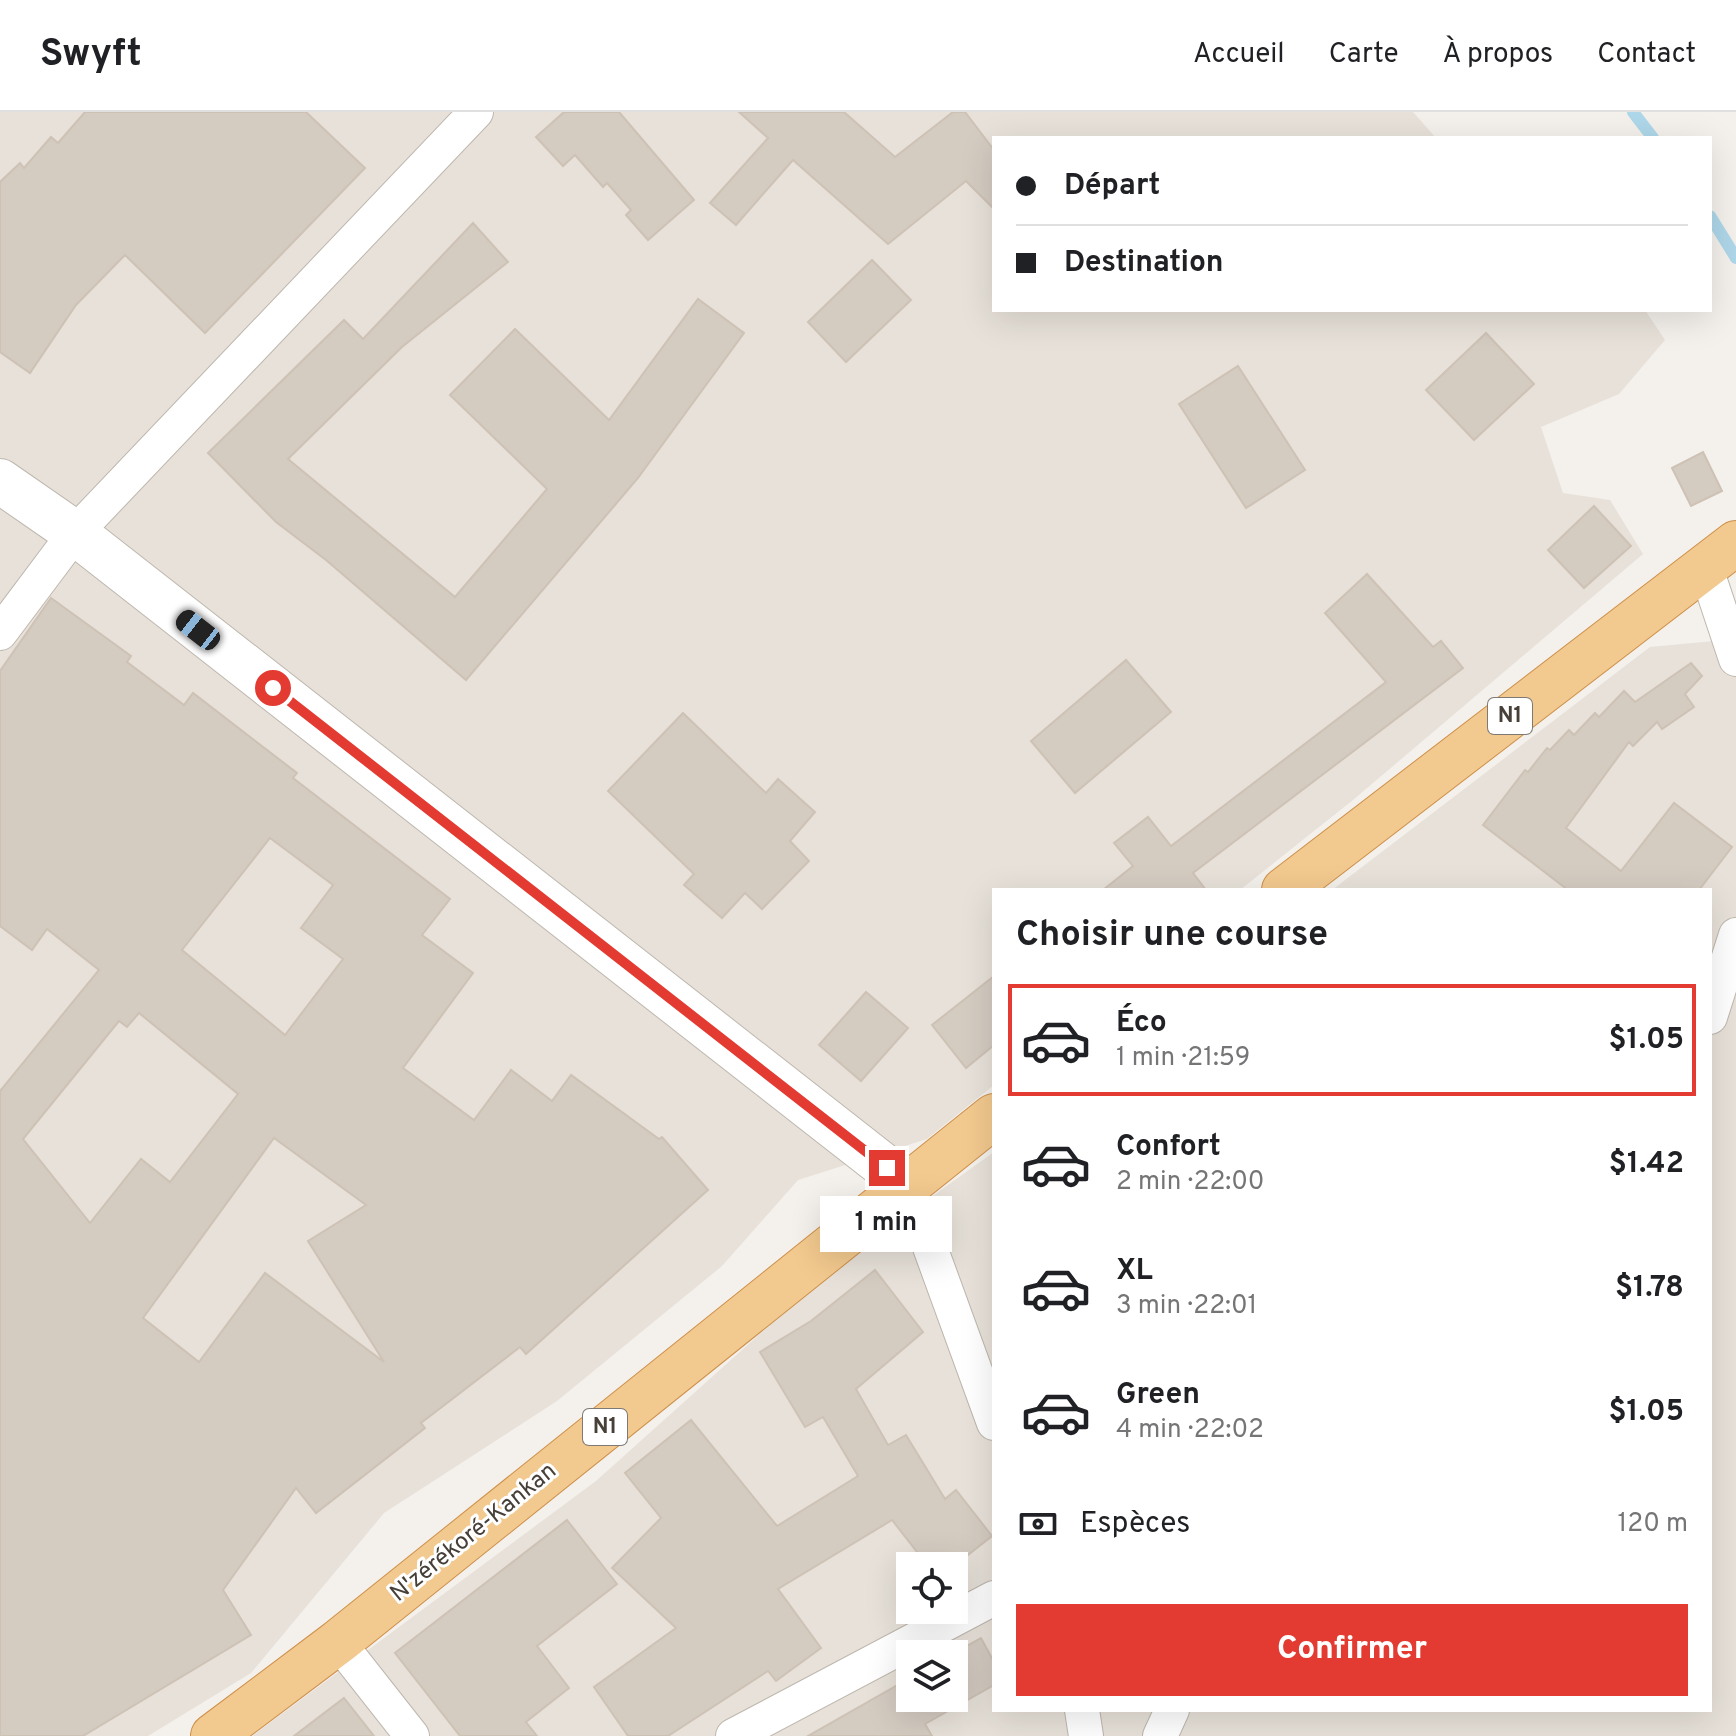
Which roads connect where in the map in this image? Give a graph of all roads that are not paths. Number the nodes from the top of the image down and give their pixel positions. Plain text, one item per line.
1 (476, 112) edge
2 (0, 481) edge
3 (75, 533) junction
4 (1721, 555) edge
5 (0, 633) edge
6 (1736, 659) edge
7 (1287, 888) edge
8 (1736, 935) edge
9 (1712, 1011) edge
10 (992, 1118) edge
11 (907, 1184) junction
12 (992, 1418) edge
13 (992, 1599) edge
14 (338, 1642) junction
15 (1082, 1712) edge
16 (1171, 1712) edge
17 (213, 1736) edge
18 (412, 1736) edge
19 (733, 1736) edge
20 (1086, 1736) edge
21 (1160, 1736) edge

1 - 3 street
2 - 3 street
3 - 5 street
3 - 11 street
4 - 6 street
4 - 7 highway, N1
8 - 9 street
10 - 11 highway, N'zérékoré-Kankan / N1
11 - 12 street
11 - 14 highway, N'zérékoré-Kankan / N1
13 - 19 street
14 - 17 highway, N'zérékoré-Kankan / N1
14 - 18 street
15 - 20 street
16 - 21 street

